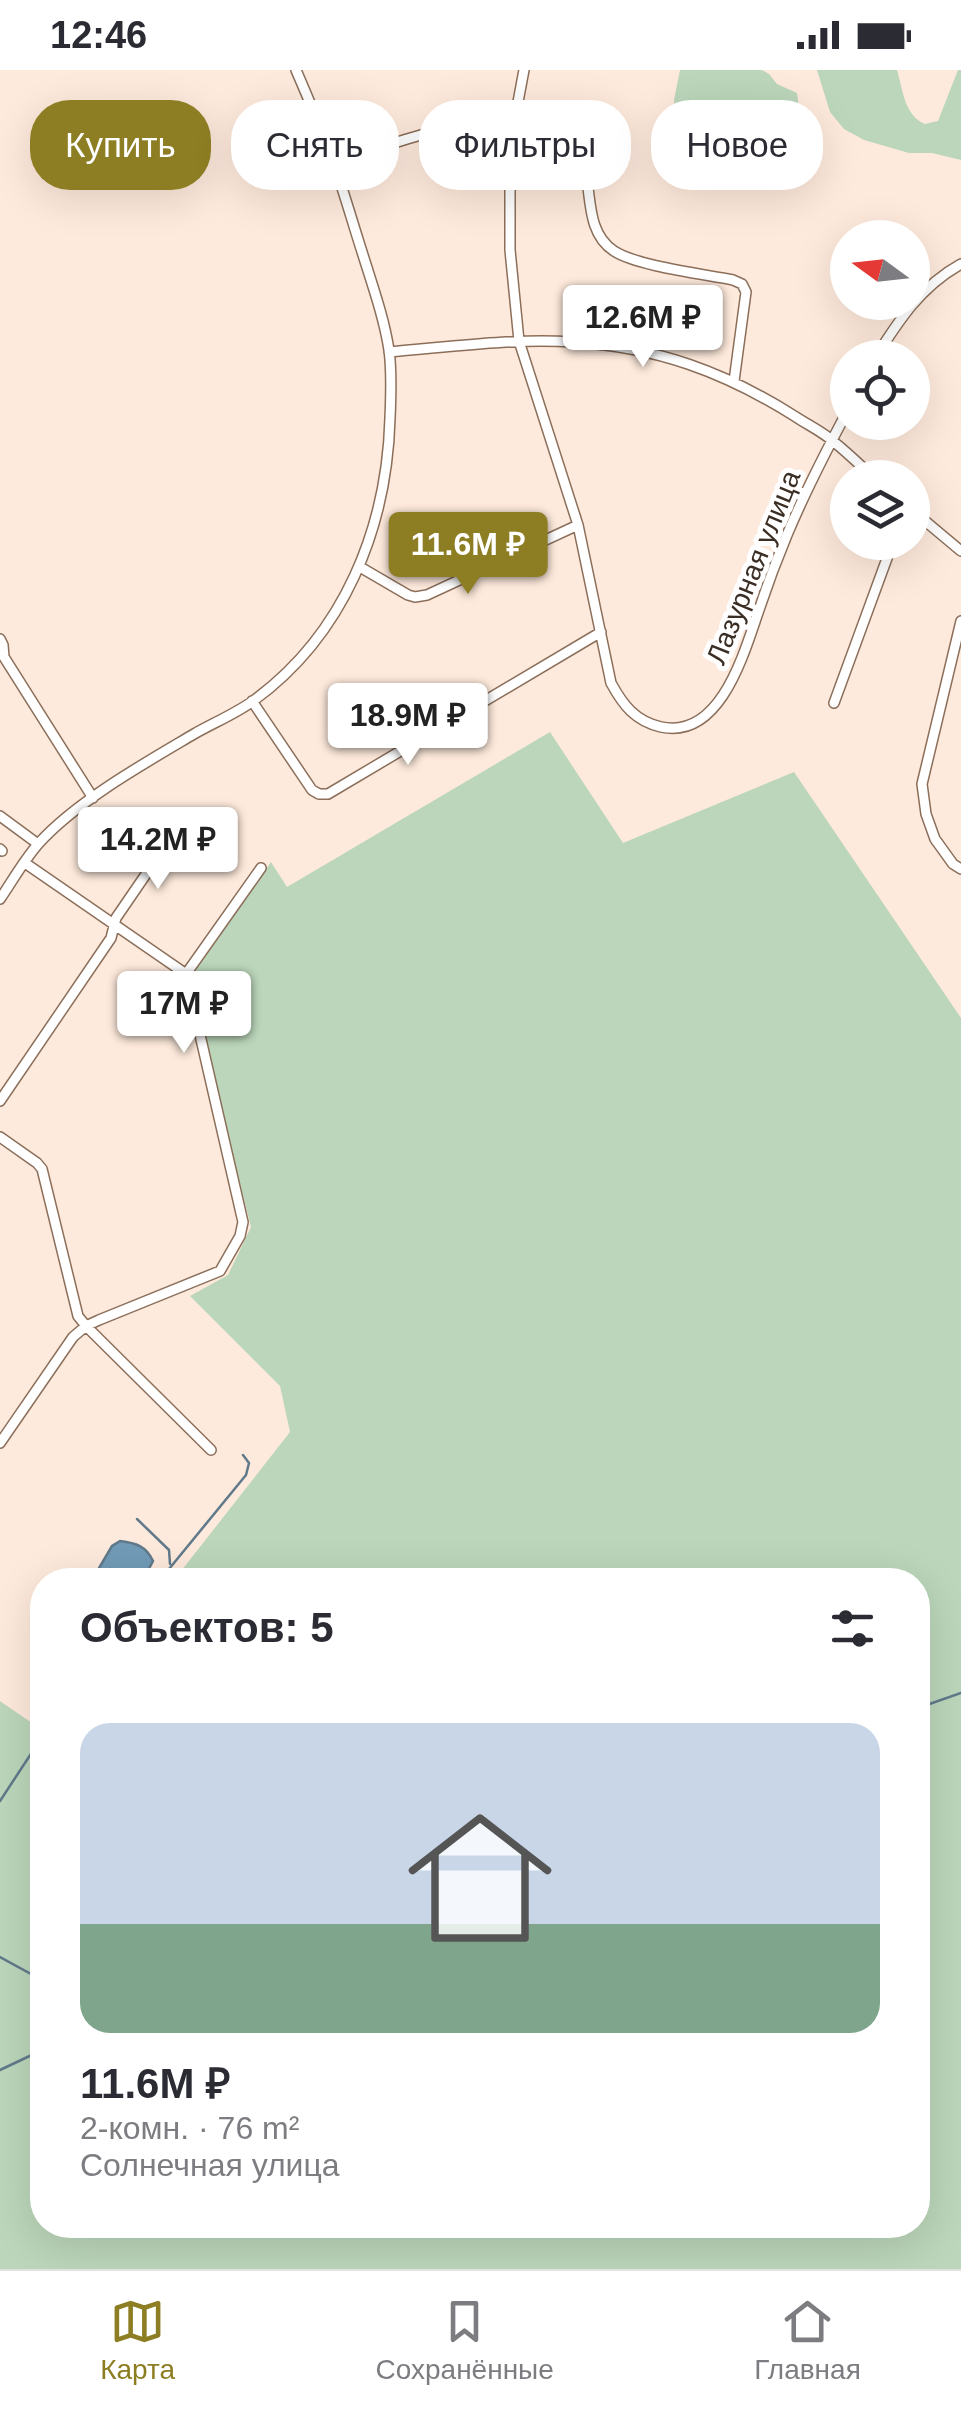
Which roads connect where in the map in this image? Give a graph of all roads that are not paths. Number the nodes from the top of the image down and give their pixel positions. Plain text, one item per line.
1 (296, 70) edge
2 (524, 70) edge
3 (308, 100) edge
4 (518, 100) edge
5 (342, 190) edge
6 (510, 190) edge
7 (588, 190) edge
8 (961, 264) edge
9 (886, 340) edge
10 (519, 341) junction
11 (389, 352) junction
12 (734, 381) junction
13 (830, 439) edge
14 (832, 440) joint
15 (854, 460) edge
16 (578, 524) junction
17 (930, 525) edge
18 (961, 552) edge
19 (886, 560) edge
20 (360, 568) junction
21 (961, 621) edge
22 (601, 632) junction
23 (0, 639) edge
24 (252, 702) junction
25 (834, 703) dead end
26 (94, 798) junction
27 (0, 816) edge
28 (38, 844) junction
29 (166, 846) dead end
30 (25, 862) junction
31 (261, 868) dead end
32 (961, 870) edge
33 (0, 899) edge
34 (116, 926) junction
35 (186, 974) junction
36 (0, 1101) edge
37 (0, 1136) edge
38 (86, 1326) junction
39 (0, 1443) edge
40 (211, 1450) dead end

1 - 3 street
2 - 4 street, Лазурная улица
5 - 11 street
6 - 10 street, Лазурная улица
7 - 12 street
8 - 9 street
10 - 11 street
10 - 12 street
10 - 16 street, Лазурная улица
11 - 20 street
12 - 13 street
14 - 15 street
14 - 22 street, Лазурная улица
16 - 20 street
16 - 22 street, Лазурная улица
17 - 18 street
19 - 25 street
20 - 24 street
21 - 32 street
22 - 24 street
23 - 26 street
24 - 26 street
26 - 28 street
27 - 28 street
28 - 30 street
29 - 34 street
30 - 33 street
30 - 34 street
31 - 35 street
34 - 35 street
34 - 36 street
35 - 38 street
37 - 38 street
38 - 39 street
38 - 40 street

